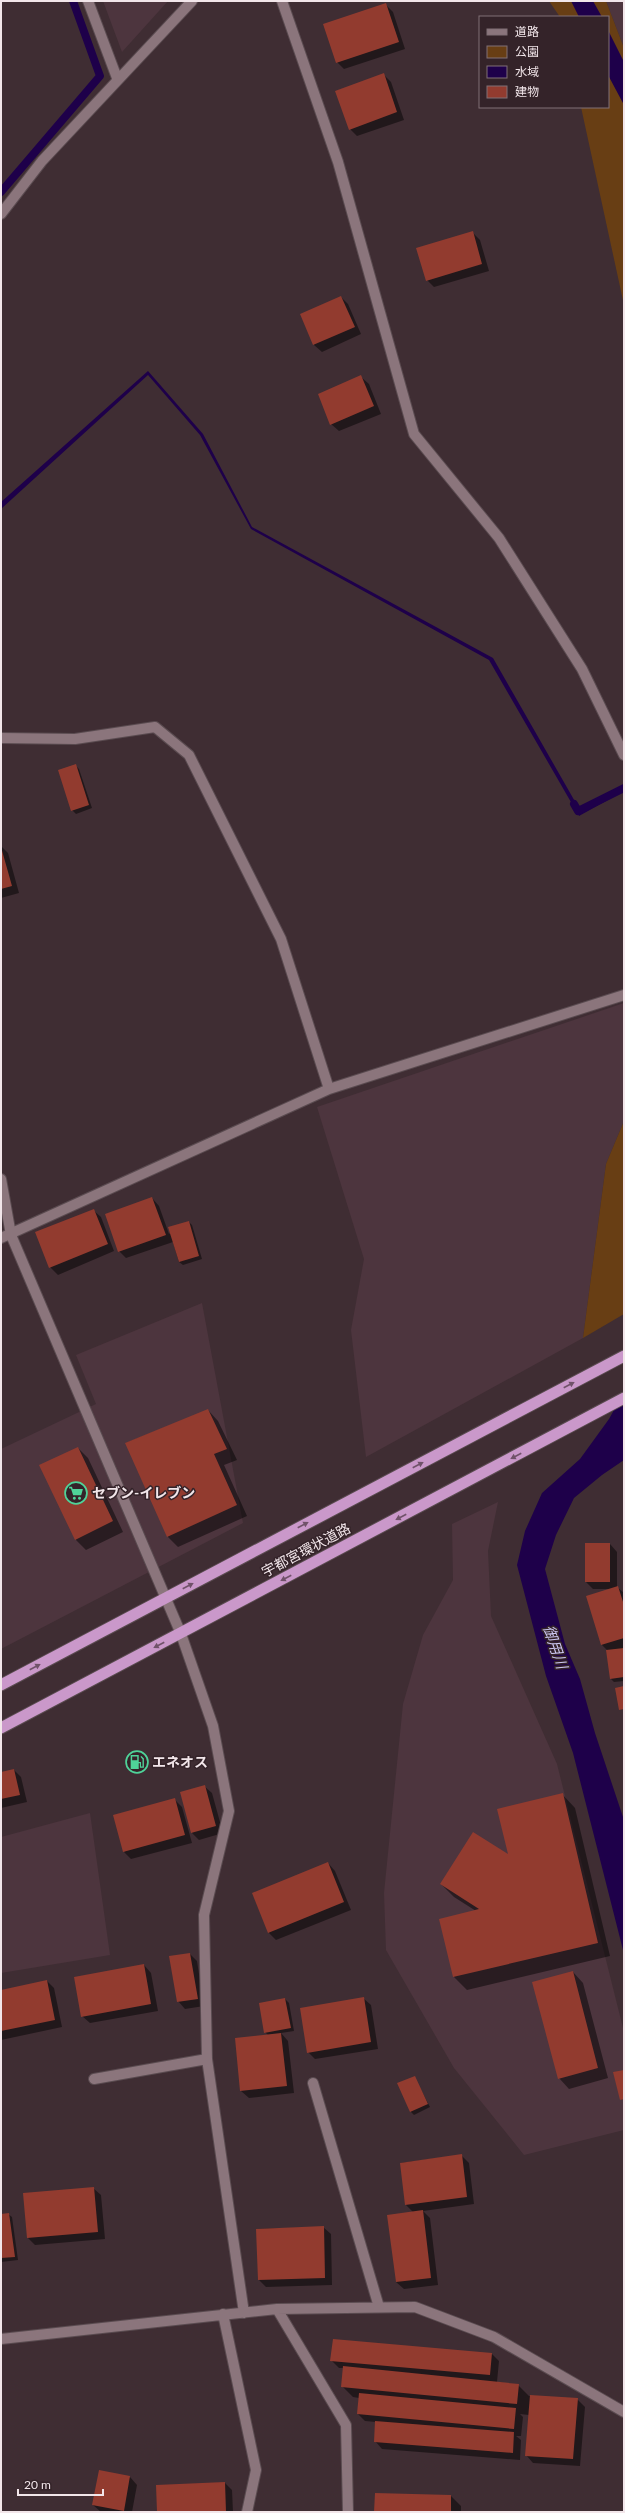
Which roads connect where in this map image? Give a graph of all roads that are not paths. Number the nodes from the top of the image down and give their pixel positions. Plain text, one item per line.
1 (88, 1) edge
2 (192, 1) edge
3 (282, 1) edge
4 (118, 78) junction
5 (2, 209) edge
6 (1, 738) edge
7 (624, 755) edge
8 (624, 995) edge
9 (329, 1089) junction
10 (1, 1179) edge
11 (11, 1235) junction
12 (1, 1238) edge
13 (624, 1356) edge
14 (624, 1398) edge
15 (166, 1598) junction
16 (181, 1634) junction
17 (1, 1685) edge
18 (1, 1728) edge
19 (207, 2059) junction
20 (94, 2078) dead end
21 (313, 2083) dead end
22 (379, 2307) junction
23 (277, 2310) junction
24 (244, 2313) junction
25 (223, 2314) junction
26 (1, 2339) edge
27 (624, 2412) edge
28 (247, 2512) edge
29 (348, 2512) edge

1 - 4 street
2 - 4 street
3 - 7 street
4 - 5 street
6 - 9 street
8 - 9 street
9 - 11 street
10 - 11 street
11 - 12 street
11 - 15 street
15 -> 13 highway, 宇都宮環状道路
14 -> 16 highway, 宇都宮環状道路
15 - 16 street
17 -> 15 highway, 宇都宮環状道路
16 -> 18 highway, 宇都宮環状道路
16 - 19 street
19 - 20 street
19 - 24 street
21 - 22 street
22 - 23 street
22 - 27 street
23 - 24 street
23 - 29 street
24 - 25 street
25 - 26 street
25 - 28 street

